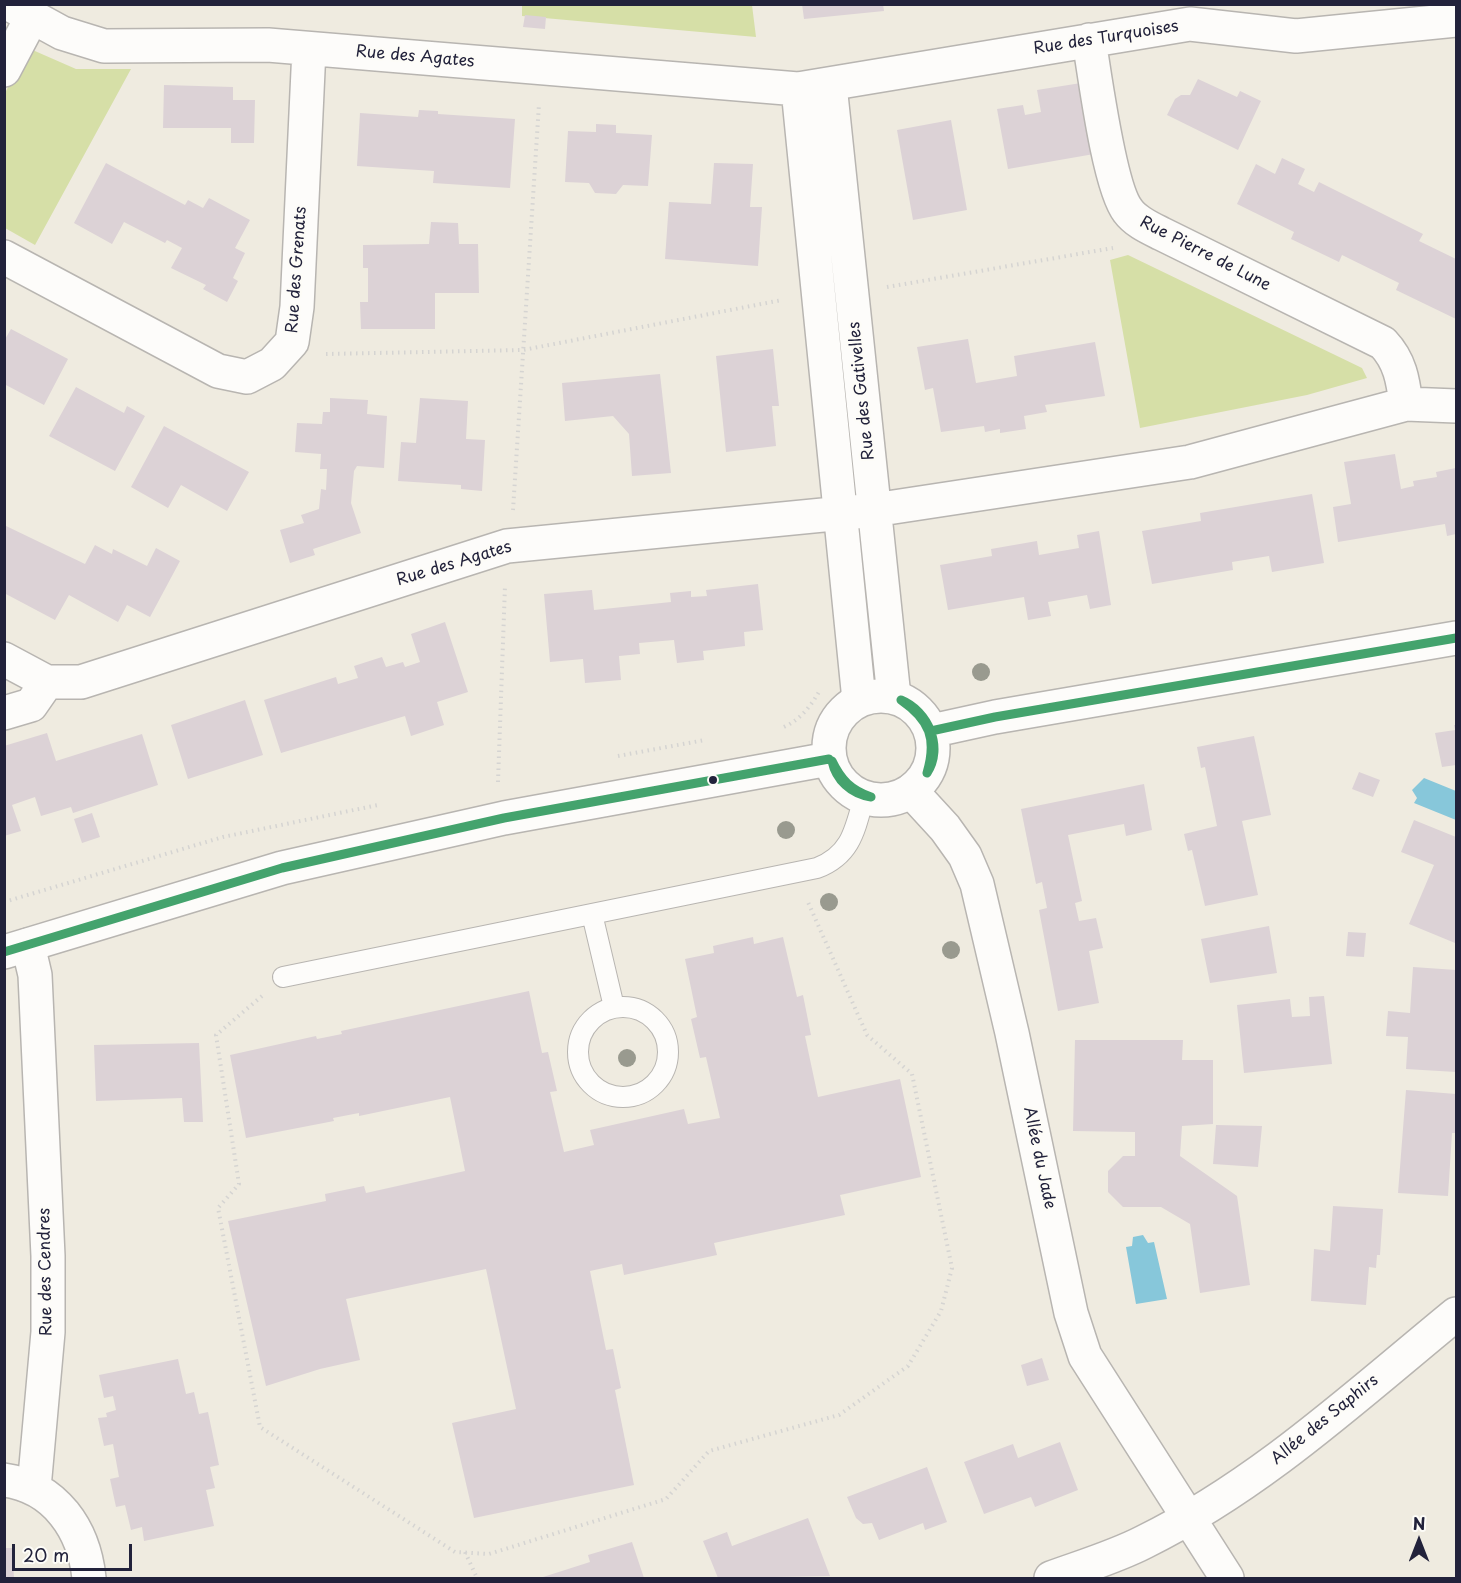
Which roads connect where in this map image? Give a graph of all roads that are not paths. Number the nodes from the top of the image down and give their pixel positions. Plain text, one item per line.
1 (20, 10) edge
2 (1456, 20) edge
3 (1089, 40) junction
4 (309, 49) junction
5 (4, 70) edge
6 (830, 85) junction
7 (798, 89) junction
8 (4, 257) edge
9 (1406, 404) junction
10 (1456, 406) edge
11 (874, 510) junction
12 (840, 513) junction
13 (1456, 638) edge
14 (4, 659) edge
15 (47, 682) junction
16 (894, 697) junction
17 (860, 700) junction
18 (4, 713) edge
19 (932, 731) junction
20 (830, 759) junction
21 (911, 791) junction
22 (864, 797) junction
23 (592, 914) junction
24 (16, 948) edge
25 (283, 977) road end
26 (614, 1007) junction
27 (1456, 1314) edge
28 (19, 1484) edge
29 (1188, 1518) junction
30 (89, 1578) edge
31 (1051, 1578) edge
32 (1227, 1578) edge

1 - 4 street, Rue des Agates
1 - 5 street
2 - 3 street, Rue des Turquoises
3 - 6 street, Rue des Turquoises
3 - 9 street, Rue Pierre de Lune
4 - 7 street, Rue des Agates
4 - 8 street, Rue des Grenats
6 - 7 street, Rue des Agates
6 - 11 street, Rue des Gativelles
7 - 12 street, Rue des Gativelles
9 - 10 street
9 - 11 street
11 - 12 street, Rue des Agates
11 - 16 street, Rue des Gativelles
12 - 15 street, Rue des Agates
12 - 17 street, Rue des Gativelles
13 - 19 street
14 - 15 street, Rue des Agates
15 - 18 street
16 - 17 street
16 - 19 street
17 - 20 street
19 - 21 street
20 - 22 street
20 - 24 street
21 - 22 street
21 - 29 street, Allée du Jade
22 - 23 lane
23 - 25 lane
23 - 26 lane
24 - 28 street, Rue des Cendres
26 - 26 lane
27 - 29 street, Allée des Saphirs
28 - 30 street, Rue des Cendres
29 - 31 street, Allée des Saphirs
29 - 32 street, Allée du Jade

